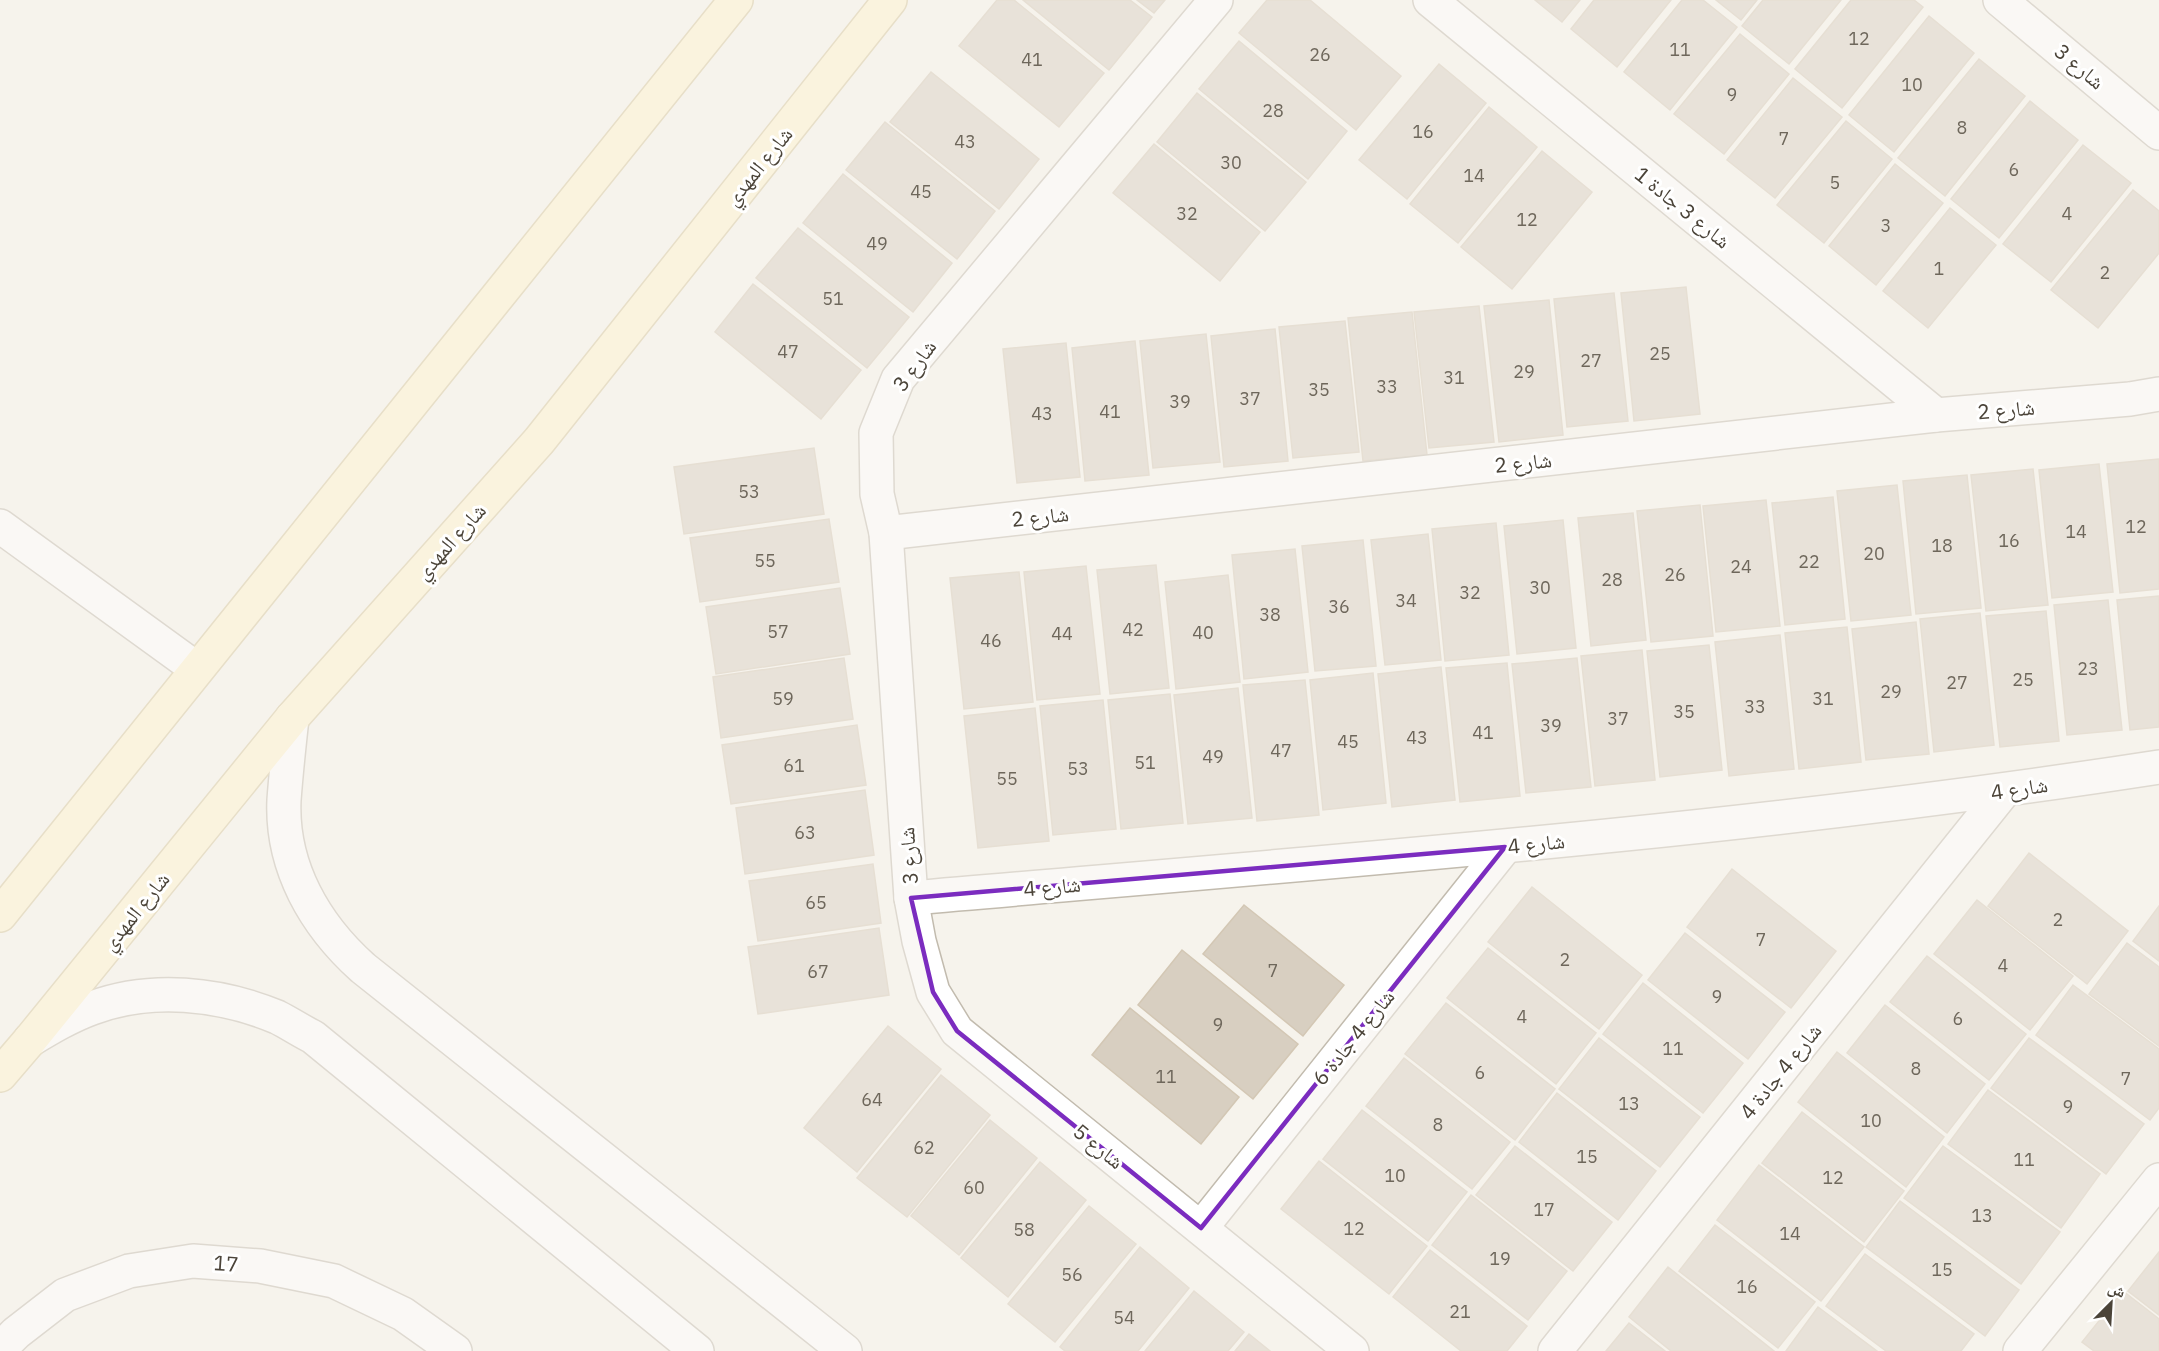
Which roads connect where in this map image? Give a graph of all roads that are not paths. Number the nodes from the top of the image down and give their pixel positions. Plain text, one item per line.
1 (736, 0) edge
2 (890, 0) edge
3 (1216, 0) edge
4 (1430, 0) edge
5 (2000, 0) edge
6 (2159, 133) edge
7 (2159, 394) edge
8 (1936, 415) junction
9 (0, 526) edge
10 (886, 533) junction
11 (197, 669) junction
12 (292, 718) junction
13 (2159, 767) edge
14 (2004, 791) junction
15 (1505, 847) junction
16 (910, 898) junction
17 (0, 915) edge
18 (30, 1040) junction
19 (0, 1075) edge
20 (2159, 1180) edge
21 (1201, 1228) junction
22 (0, 1349) edge
23 (455, 1351) edge
24 (697, 1351) edge
25 (845, 1351) edge
26 (1352, 1351) edge
27 (1555, 1351) edge
28 (2020, 1351) edge

1 - 11 main road
2 - 12 main road, شارع المهدي
3 - 10 street, شارع 3
4 - 8 street, شارع 3 جادة 1
5 - 6 street, شارع 3
7 - 8 street, شارع 2
8 - 10 street, شارع 2
9 - 11 street
10 - 16 street, شارع 3
11 - 17 main road
12 - 18 main road, شارع المهدي
12 - 25 street
13 - 14 street, شارع 4
14 - 15 street, شارع 4
14 - 27 street, شارع 4 جادة 4
15 - 16 street, شارع 4
15 - 21 street, شارع 4 جادة 6
16 - 21 street, شارع 5
18 - 19 main road, شارع المهدي
18 - 24 street
20 - 28 street
21 - 26 street, شارع 5
22 - 23 street, 17

